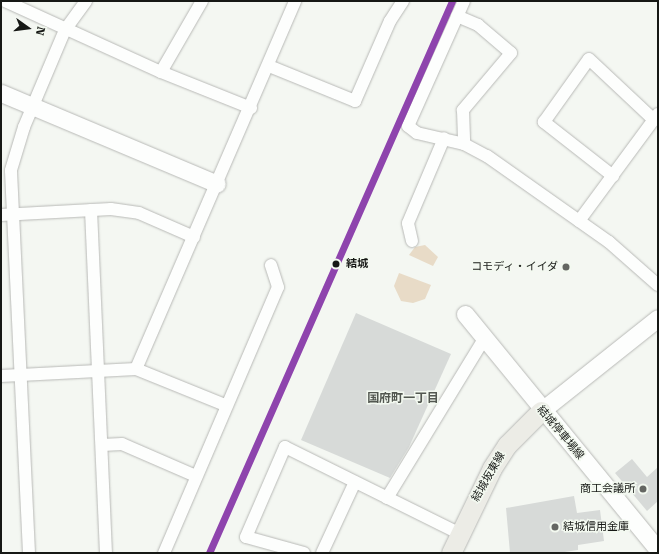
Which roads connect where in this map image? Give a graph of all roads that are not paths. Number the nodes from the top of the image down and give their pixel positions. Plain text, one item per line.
1 (4, 1) edge
2 (86, 1) edge
3 (202, 1) edge
4 (295, 1) edge
5 (403, 1) edge
6 (464, 1) edge
7 (457, 16) junction
8 (65, 30) junction
9 (269, 66) junction
10 (161, 72) junction
11 (1, 93) edge
12 (33, 107) junction
13 (250, 108) junction
14 (656, 117) edge
15 (444, 138) junction
16 (464, 144) junction
17 (613, 176) junction
18 (217, 184) junction
19 (91, 210) junction
20 (6, 215) edge
21 (579, 221) junction
22 (194, 237) junction
23 (412, 241) dead end
24 (271, 265) dead end
25 (658, 284) edge
26 (465, 314) dead end
27 (658, 318) edge
28 (484, 339) junction
29 (136, 369) junction
30 (100, 371) junction
31 (22, 375) junction
32 (1, 376) edge
33 (225, 405) junction
34 (541, 411) junction
35 (102, 445) junction
36 (196, 476) junction
37 (355, 482) junction
38 (387, 498) junction
39 (460, 534) junction
40 (658, 550) edge
41 (29, 553) edge
42 (106, 553) edge
43 (164, 553) edge
44 (304, 553) edge
45 (322, 553) edge
46 (451, 553) edge

1 - 8 street
2 - 8 street
3 - 10 street
4 - 9 street
5 - 9 street
6 - 7 street
7 - 15 street
7 - 16 street
8 - 10 street
8 - 12 street
9 - 13 street
10 - 13 street
11 - 12 street
12 - 18 street
12 - 20 street
13 - 18 street
14 - 17 street
14 - 17 street
15 - 16 street
15 - 23 street
16 - 21 street
17 - 21 street
18 - 22 street
19 - 20 street
19 - 22 street
19 - 30 street
20 - 31 street
21 - 25 street
22 - 29 street
24 - 33 street
26 - 28 street, 結城停車場線
27 - 34 street
28 - 34 street, 結城停車場線
28 - 38 street
29 - 30 street
29 - 33 street
30 - 31 street
30 - 35 street
31 - 32 street
31 - 41 street
33 - 36 street
34 - 39 main road, 結城坂東線
34 - 40 street, 結城停車場線
35 - 36 street
35 - 42 street
36 - 43 street
37 - 38 street
37 - 44 street
37 - 45 street
38 - 39 street
39 - 46 main road, 結城坂東線

